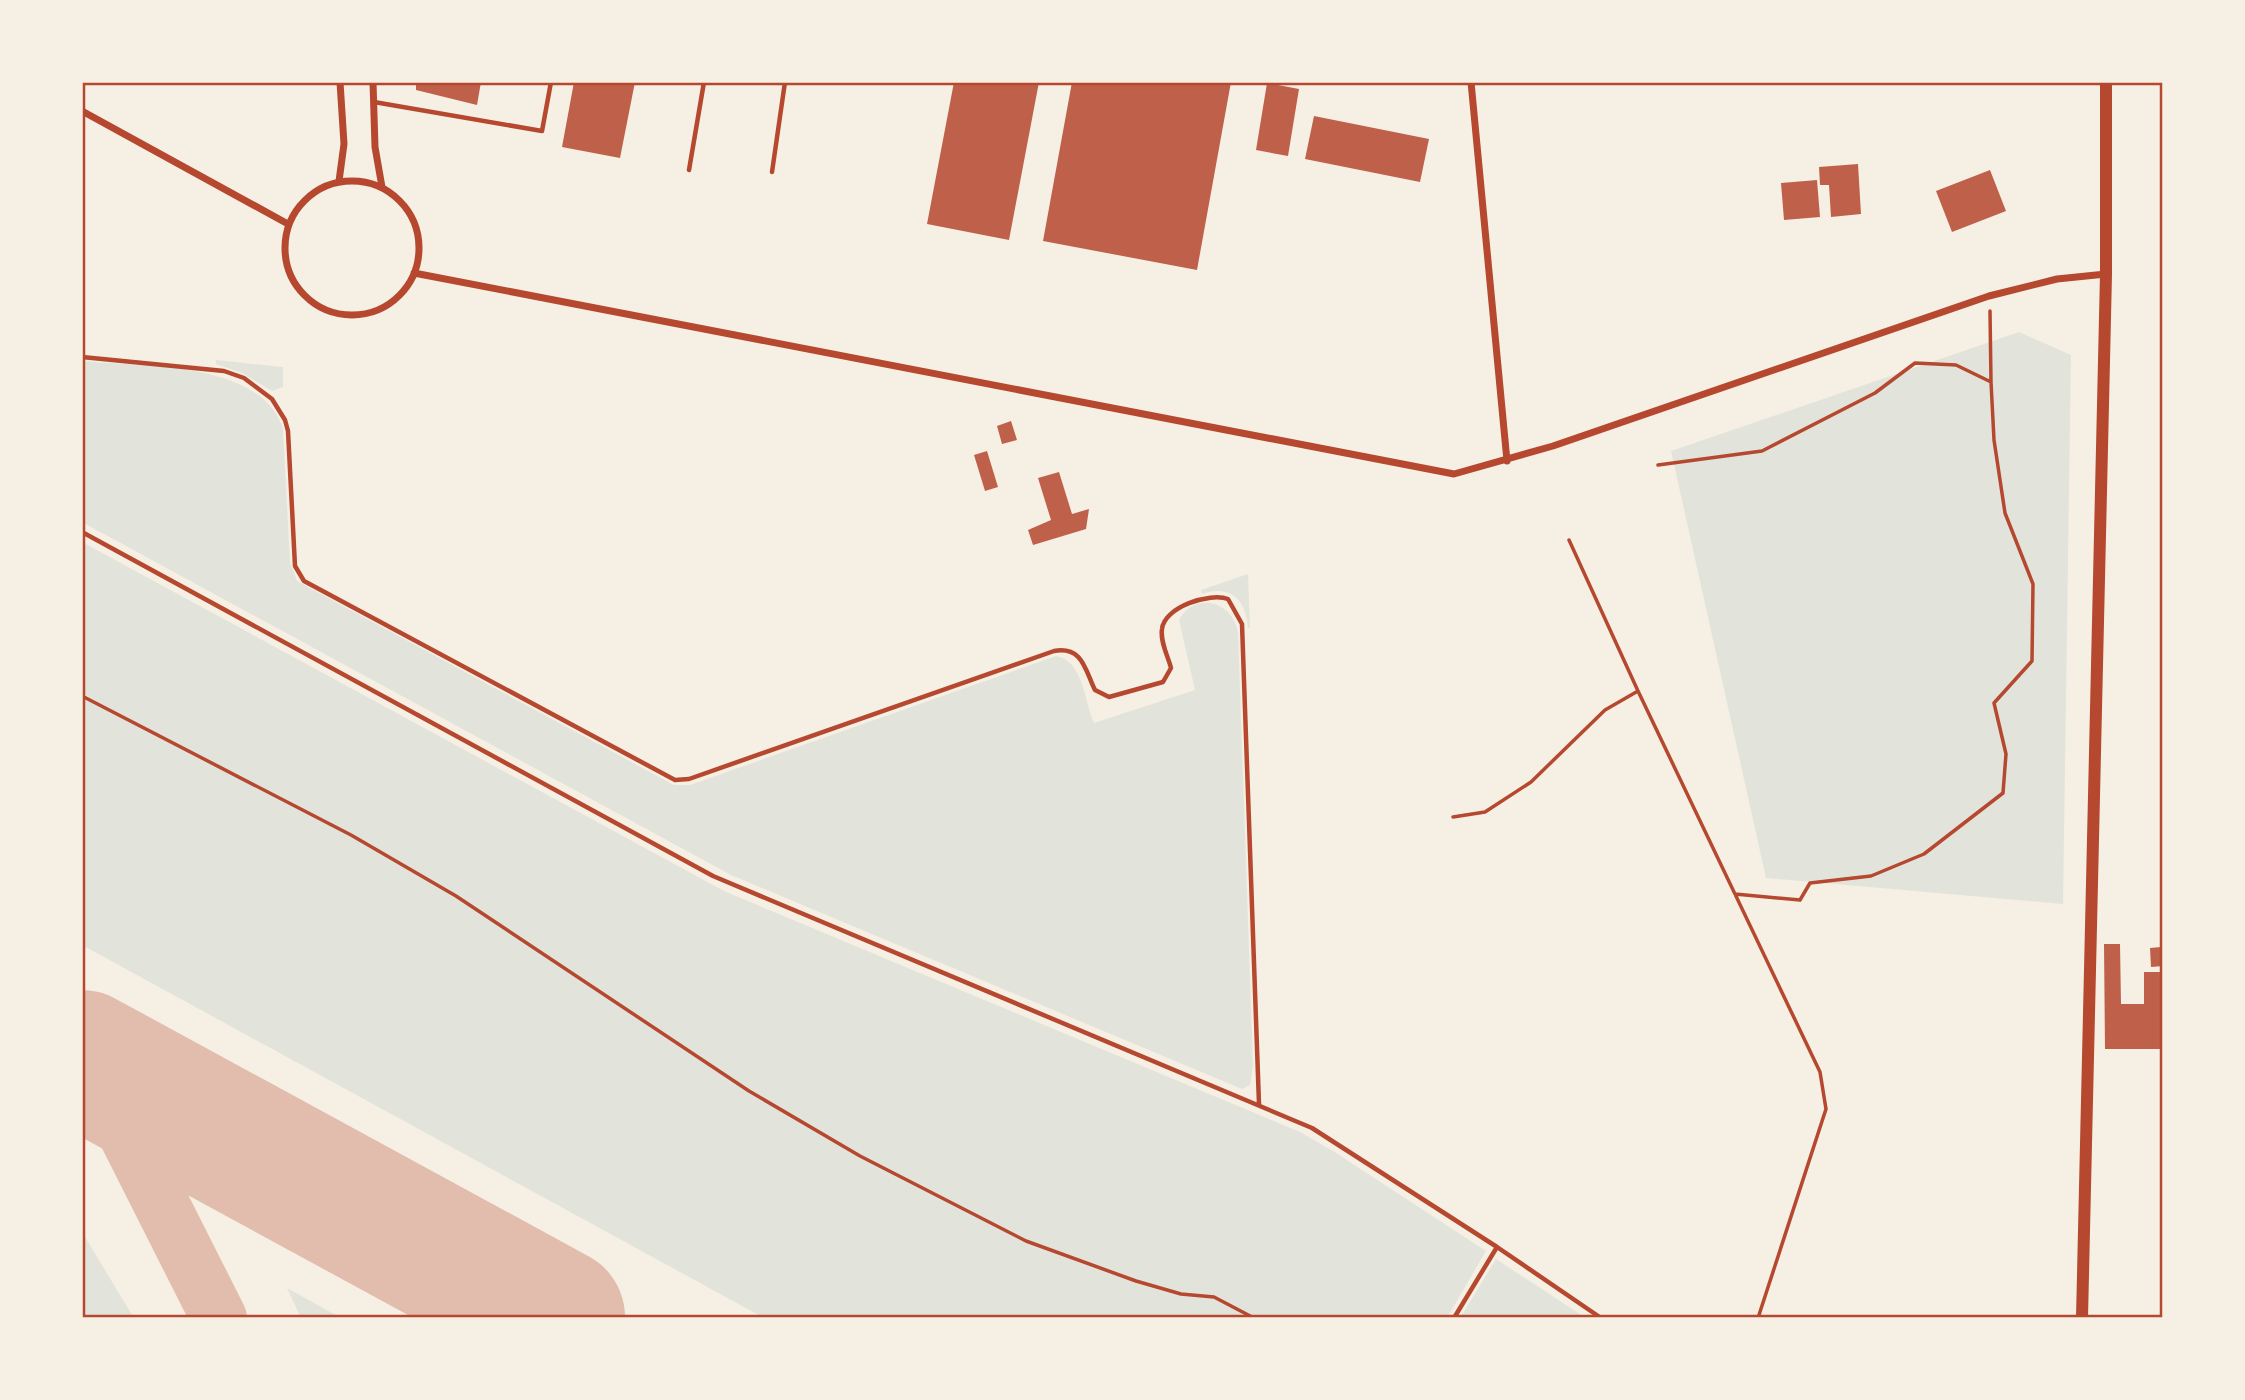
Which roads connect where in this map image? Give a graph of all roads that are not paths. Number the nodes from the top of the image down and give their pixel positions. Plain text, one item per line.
1 (340, 82) edge
2 (373, 82) edge
3 (551, 82) edge
4 (704, 82) edge
5 (785, 82) edge
6 (1471, 82) edge
7 (2106, 82) edge
8 (374, 102) junction
9 (82, 111) edge
10 (689, 170) dead end
11 (772, 172) dead end
12 (339, 181) junction
13 (382, 187) junction
14 (288, 224) junction
15 (414, 273) junction
16 (2106, 274) junction
17 (82, 357) edge
18 (1507, 461) junction
19 (82, 532) edge
20 (1259, 1104) junction
21 (1497, 1247) junction
22 (1454, 1318) edge
23 (1601, 1318) edge
24 (2082, 1318) edge

1 - 12 street
2 - 8 street
3 - 8 lane
4 - 10 lane
5 - 11 lane
6 - 18 street
7 - 16 street
8 - 13 street
9 - 14 street
12 - 13 street
12 - 14 street
13 - 15 street
14 - 15 street
15 - 18 street
16 - 18 street
16 - 24 street
17 - 20 lane
19 - 20 lane
20 - 21 lane
21 - 22 lane
21 - 23 lane

